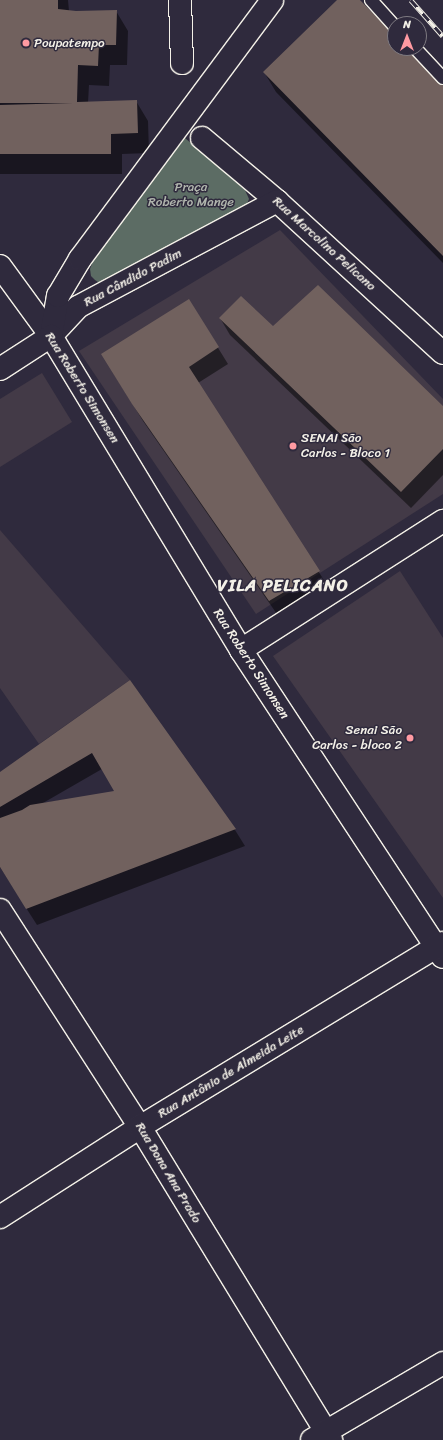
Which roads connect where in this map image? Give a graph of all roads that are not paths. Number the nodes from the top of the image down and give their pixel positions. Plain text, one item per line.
1 (180, 0) edge
2 (272, 0) edge
3 (371, 0) edge
4 (387, 17) edge
5 (422, 56) edge
6 (182, 63) dead end
7 (443, 78) edge
8 (202, 138) dead end
9 (277, 201) junction
10 (0, 266) edge
11 (51, 336) junction
12 (443, 353) edge
13 (0, 369) edge
14 (443, 521) edge
15 (241, 650) junction
16 (0, 910) edge
17 (441, 949) edge
18 (140, 1127) junction
19 (0, 1217) edge
20 (443, 1363) edge
21 (323, 1437) edge

1 - 6 street
2 - 11 street
3 - 4 lane
5 - 7 lane
8 - 9 street, Rua Marcolino Pelicano
9 - 11 street, Rua Cândido Padim
9 - 12 street, Rua Marcolino Pelicano
10 - 11 street, Rua Roberto Simonsen
11 - 13 street, Rua Cândido Padim
11 - 15 street, Rua Roberto Simonsen
14 - 15 street
15 - 17 street, Rua Roberto Simonsen
16 - 18 street, Rua Dona Ana Prado
17 - 18 street, Rua Antônio de Almeida Leite
18 - 19 street, Rua Antônio de Almeida Leite
18 - 21 street, Rua Dona Ana Prado
20 - 21 street

